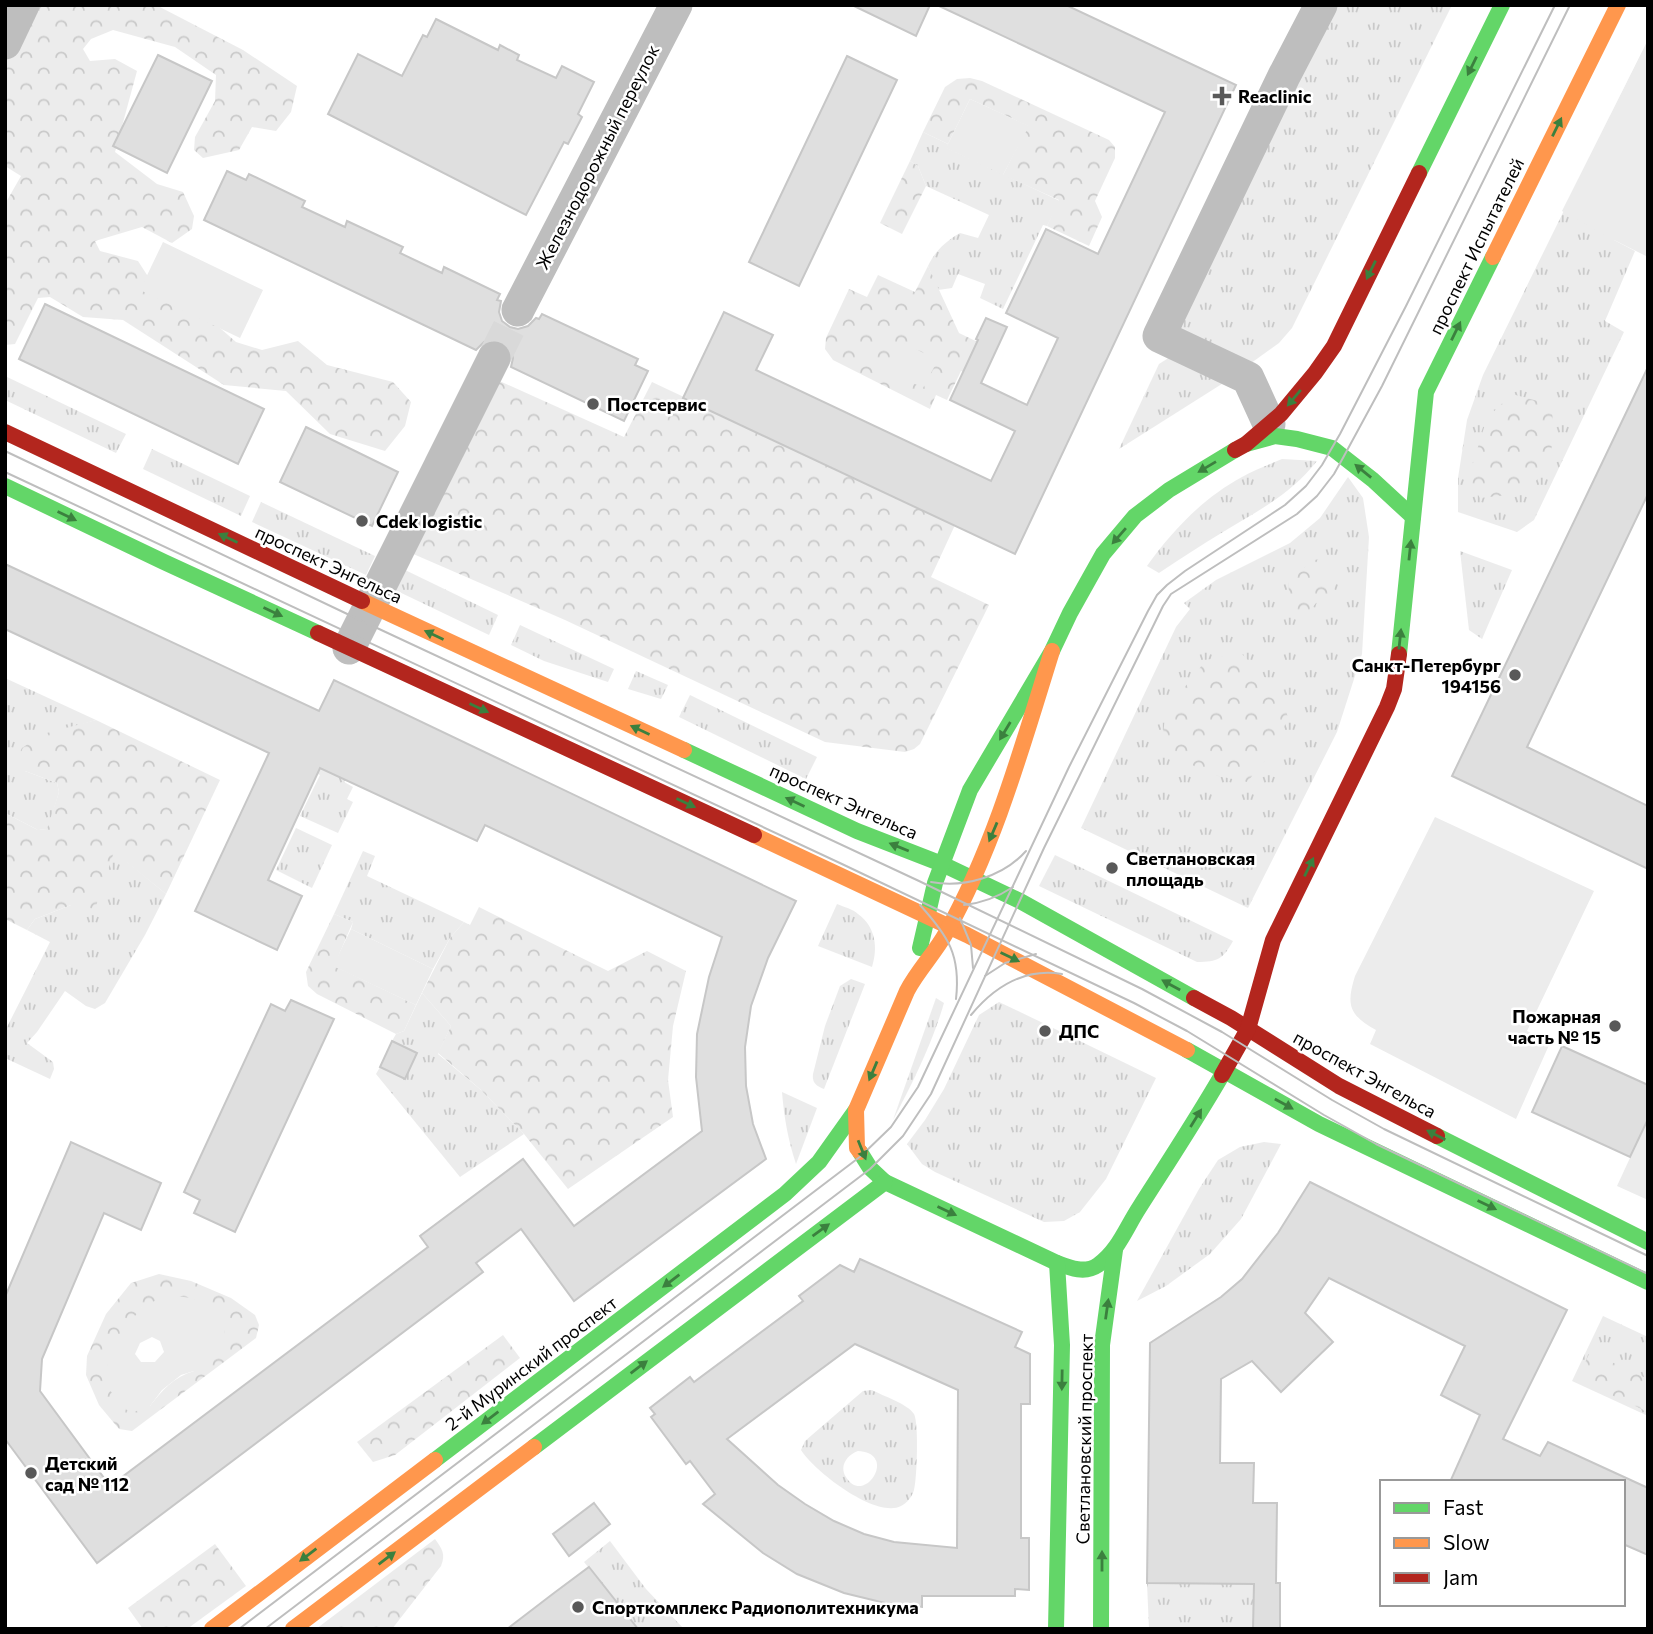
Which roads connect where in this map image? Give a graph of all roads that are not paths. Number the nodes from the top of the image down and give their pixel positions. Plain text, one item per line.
1 (23, 5) edge
2 (676, 5) edge
3 (1321, 5) edge
4 (1502, 5) edge
5 (1618, 5) edge
6 (5, 43) edge
7 (518, 310) tunnel mouth
8 (494, 358) tunnel mouth
9 (5, 432) edge
10 (1257, 434) junction
11 (5, 486) edge
12 (1413, 517) junction
13 (370, 605) junction
14 (349, 648) junction
15 (1052, 651) junction
16 (942, 864) junction
17 (973, 878) junction
18 (928, 918) junction
19 (949, 927) junction
20 (1273, 940) junction
21 (914, 978) junction
22 (1231, 1018) junction
23 (1248, 1028) junction
24 (1210, 1052) junction
25 (1224, 1070) junction
26 (856, 1110) junction
27 (1171, 1128) dead end
28 (885, 1182) junction
29 (1133, 1217) junction
30 (1648, 1242) edge
31 (1115, 1250) junction
32 (1057, 1263) junction
33 (1648, 1282) edge
34 (212, 1629) edge
35 (293, 1629) edge
36 (1056, 1629) edge
37 (1101, 1629) edge

1 - 6 street
2 - 7 street, Железнодорожный переулок
3 - 10 street
4 -> 10 main road
12 -> 5 main road, проспект Испытателей
8 - 13 street
13 -> 9 main road, проспект Энгельса
12 -> 10 main road
10 -> 15 main road
11 -> 14 main road
20 -> 12 main road
13 - 14 street
16 -> 13 main road, проспект Энгельса
14 -> 18 main road
15 -> 16 main road
15 -> 17 main road
16 - 17 main road, проспект Энгельса
16 - 18 main road
17 - 19 main road
22 -> 17 main road, проспект Энгельса
18 - 19 main road
18 - 21 main road
19 - 21 main road
19 -> 24 main road
20 - 22 main road
20 - 23 main road
21 -> 26 main road
22 - 23 main road, проспект Энгельса
22 - 24 main road
23 - 25 main road
30 -> 23 main road, проспект Энгельса
24 - 25 main road
29 -> 25 main road
25 -> 33 main road
26 -> 28 main road
26 -> 34 main road, 2-й Муринский проспект
27 - 29 main road
28 -> 32 main road
35 -> 28 main road
29 - 31 main road
31 - 32 main road
37 -> 31 main road, Светлановский проспект
32 -> 36 main road, Светлановский проспект

